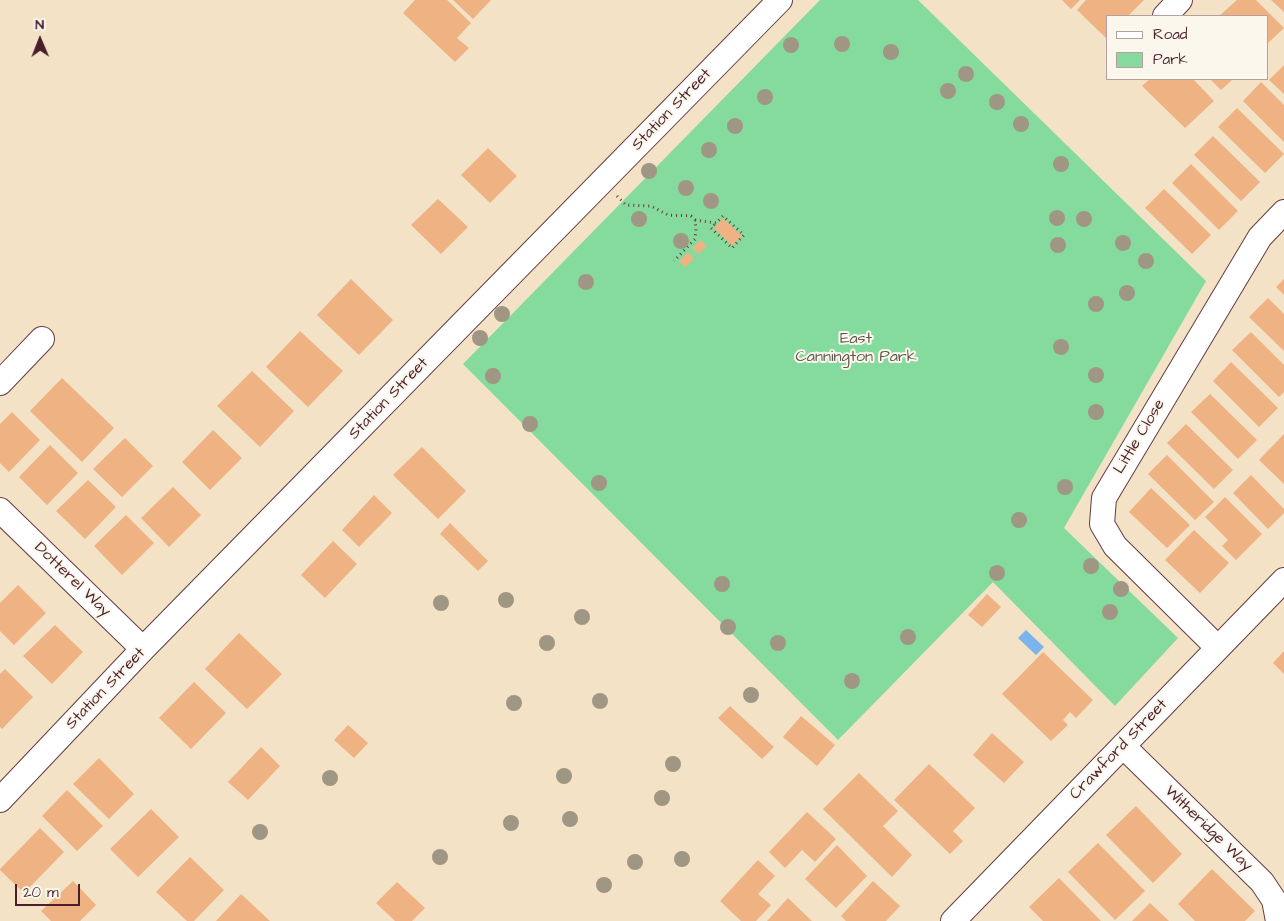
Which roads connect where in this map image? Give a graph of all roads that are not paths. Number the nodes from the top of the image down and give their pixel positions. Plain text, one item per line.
1 (780, 0) edge
2 (1180, 0) edge
3 (1166, 15) edge
4 (1284, 212) edge
5 (42, 339) dead end
6 (0, 383) edge
7 (0, 510) edge
8 (1284, 580) edge
9 (1218, 648) junction
10 (143, 649) junction
11 (1123, 746) junction
12 (0, 800) edge
13 (953, 921) edge
14 (1278, 921) edge

1 - 10 street, Station Street
2 - 3 street
4 - 9 street, Little Close
5 - 6 street
7 - 10 street, Dotterel Way
8 - 9 street, Crawford Street
9 - 11 street, Crawford Street
10 - 12 street, Station Street
11 - 13 street, Crawford Street
11 - 14 street, Witheridge Way

